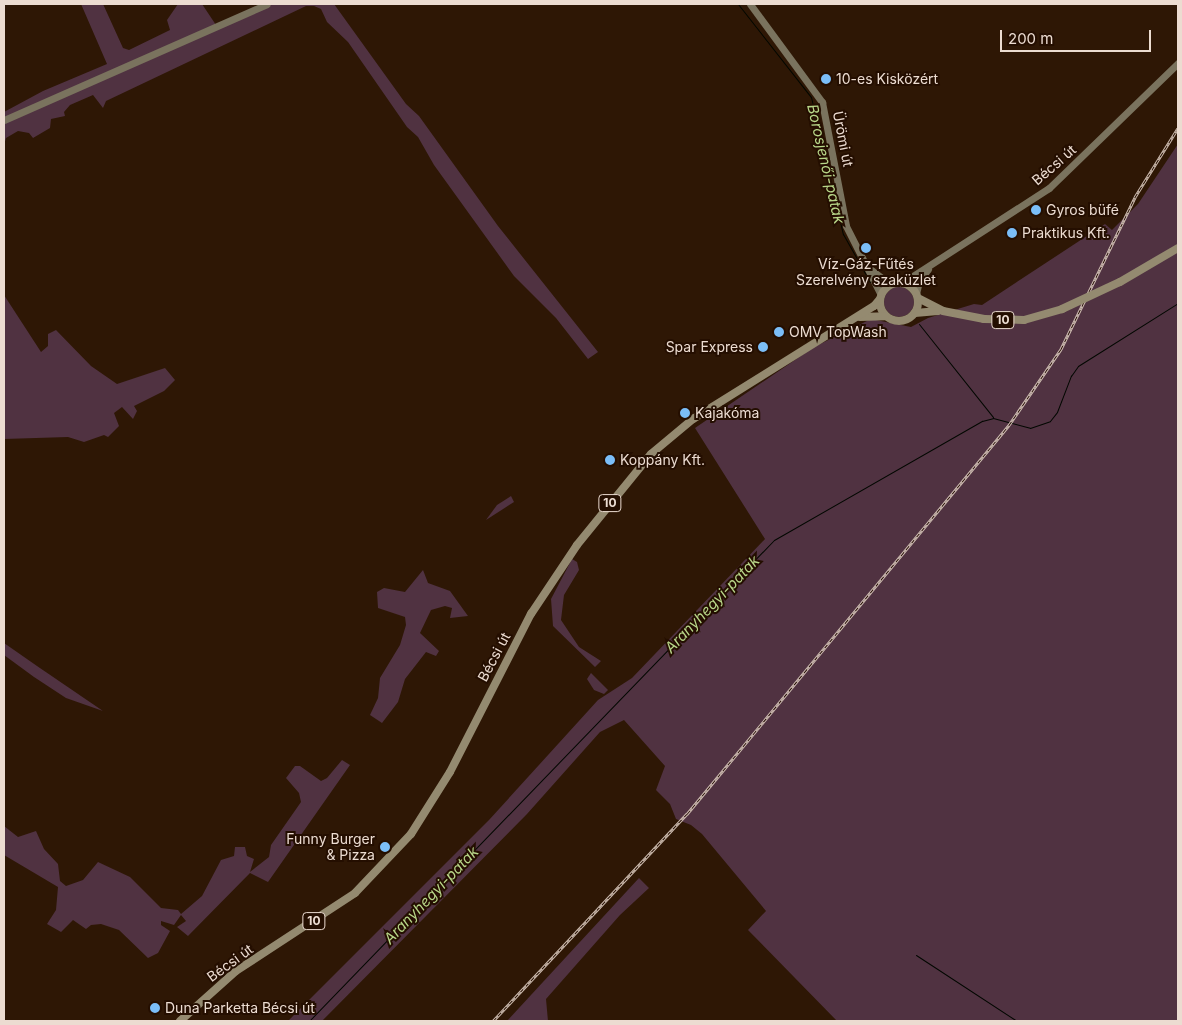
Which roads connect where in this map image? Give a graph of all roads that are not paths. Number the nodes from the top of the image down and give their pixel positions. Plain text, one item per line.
1 (268, 4) edge
2 (750, 4) edge
3 (1178, 63) edge
4 (4, 120) edge
5 (1178, 248) edge
6 (930, 267) junction
7 (868, 268) junction
8 (899, 283) junction
9 (917, 296) junction
10 (881, 297) junction
11 (943, 311) junction
12 (915, 313) junction
13 (885, 316) junction
14 (850, 320) junction
15 (180, 1021) edge

1 - 4 street
2 - 7 street, Ürömi út
3 - 6 street, Bécsi út
5 - 11 main road, 10, bridge
6 - 8 street, Bécsi út
6 - 9 street, Bécsi út
7 - 8 street, Ürömi út
7 - 10 street, Ürömi út
8 - 9 main road, 10
8 - 10 main road, 10
9 - 11 main road, 10
9 - 12 main road
10 - 13 main road
10 - 14 main road, Bécsi út / 10
11 - 12 main road, 10
12 - 13 main road, 10
13 - 14 main road, Bécsi út / 10
14 - 15 main road, Bécsi út / 10

